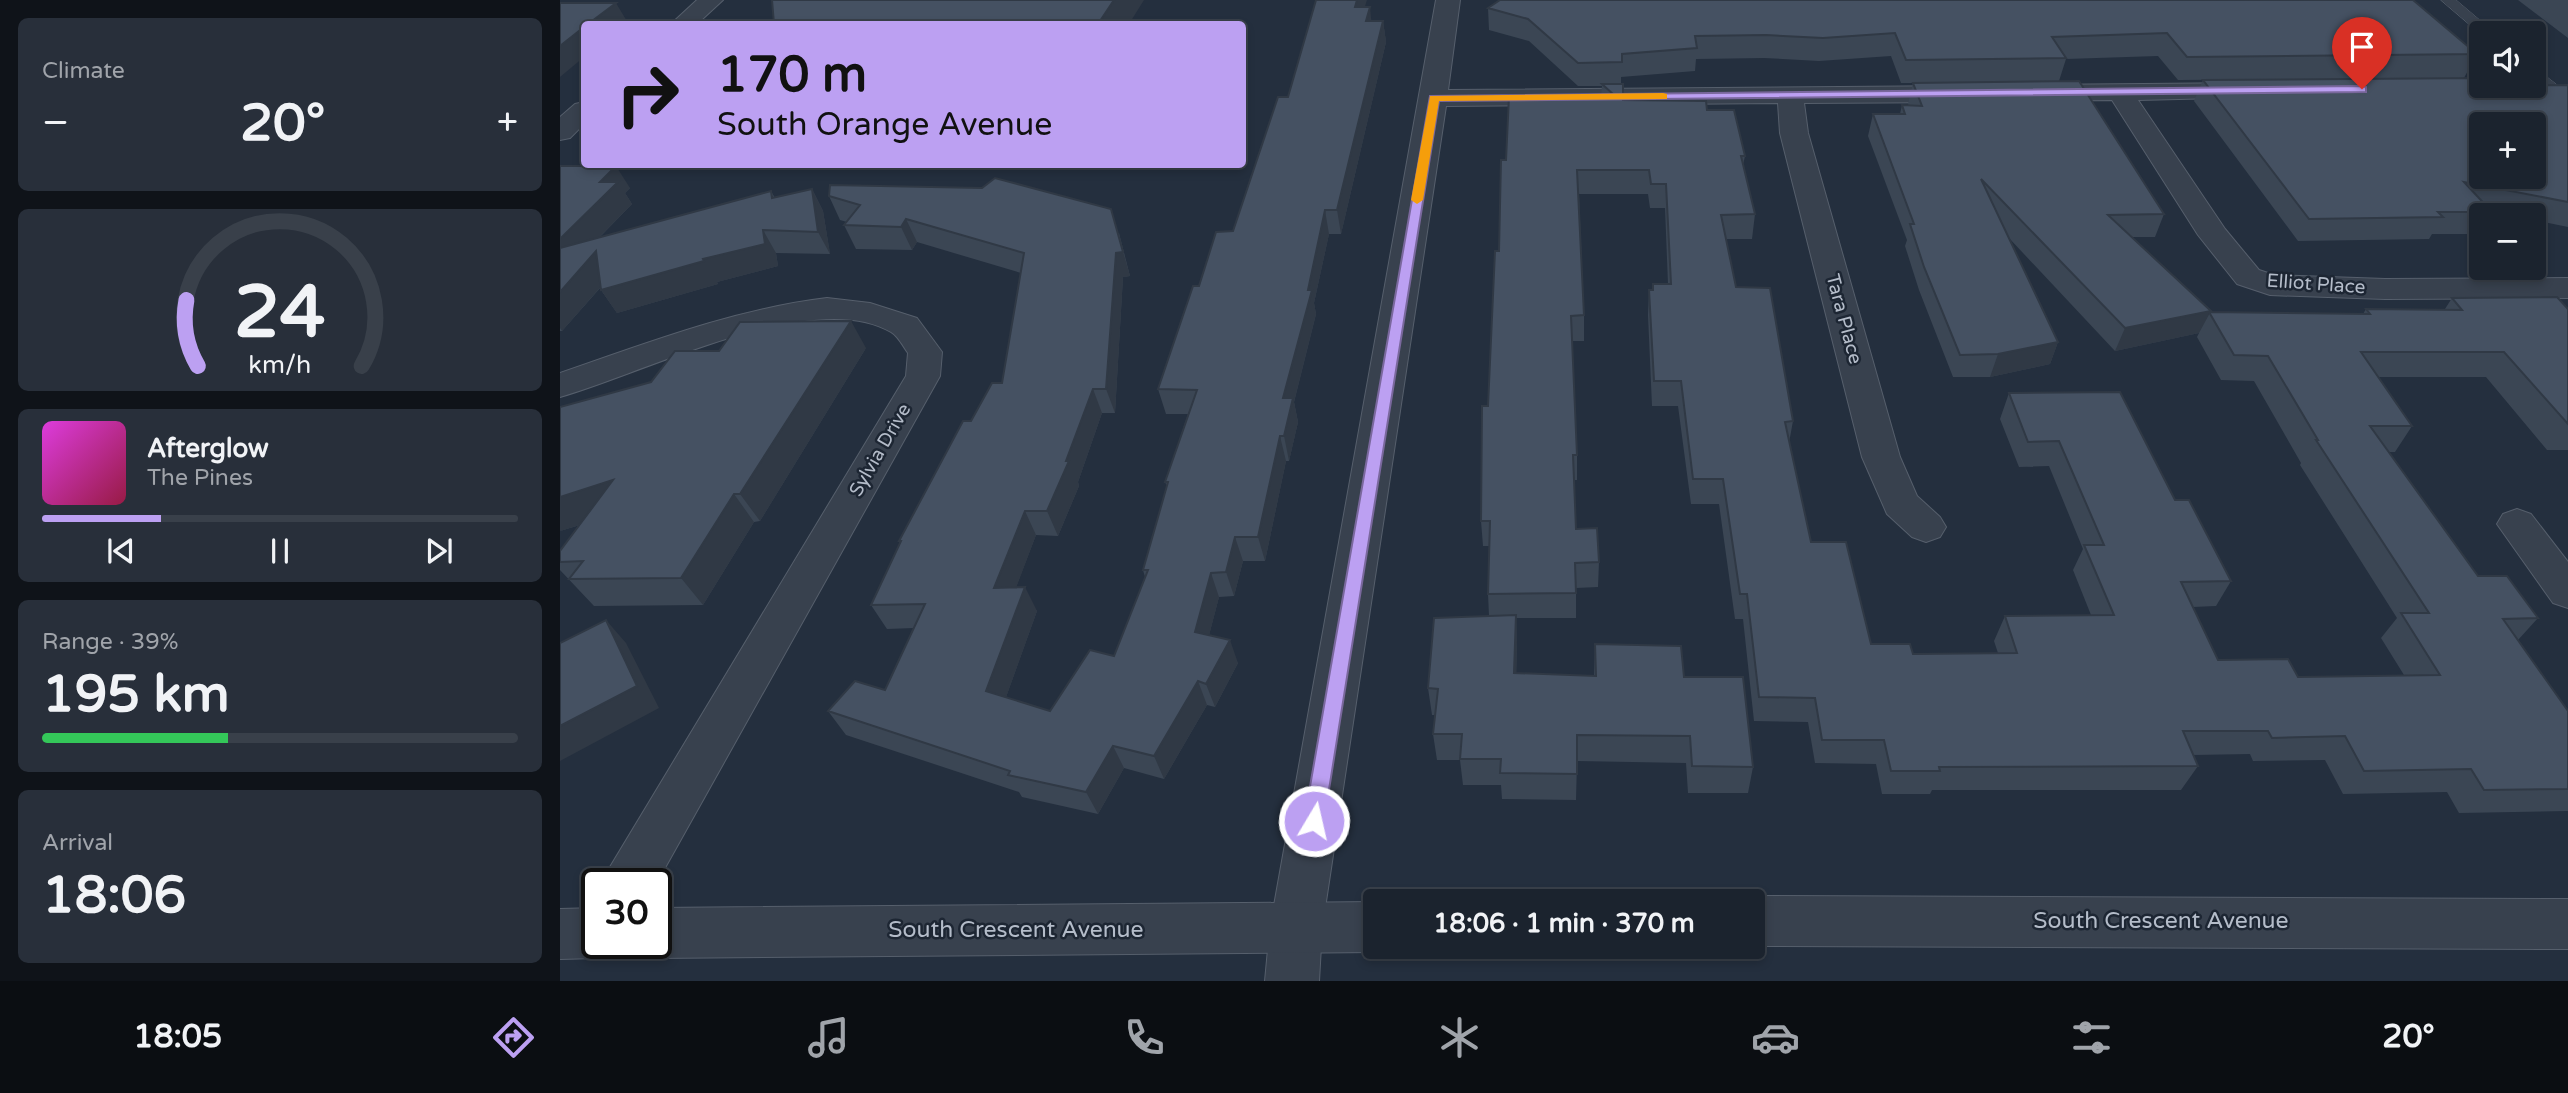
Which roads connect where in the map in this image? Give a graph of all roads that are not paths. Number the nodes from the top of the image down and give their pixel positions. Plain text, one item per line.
1 (711, 0) edge
2 (1448, 0) edge
3 (2448, 0) edge
4 (686, 21) edge
5 (2473, 21) edge
6 (2273, 90) edge
7 (2120, 92) junction
8 (1983, 94) edge
9 (2010, 94) edge
10 (1790, 96) junction
11 (560, 98) edge
12 (1434, 98) junction
13 (581, 99) edge
14 (581, 113) edge
15 (560, 132) edge
16 (2568, 288) edge
17 (560, 385) edge
18 (2517, 524) dead end
19 (1926, 527) dead end
20 (2568, 592) edge
21 (637, 868) edge
22 (1765, 921) edge
23 (2568, 924) edge
24 (1363, 927) edge
25 (1296, 928) junction
26 (581, 933) edge
27 (672, 933) edge
28 (560, 934) edge
29 (1292, 981) edge

1 - 4 street
2 - 12 street
3 - 5 lane
6 - 7 street
7 - 9 street
7 - 16 street, Elliot Place
8 - 10 street
10 - 12 street
10 - 19 street, Tara Place
11 - 13 street
12 - 25 street
14 - 15 street
17 - 21 street, Sylvia Drive
18 - 20 street
22 - 23 street, South Crescent Avenue
24 - 25 street, South Crescent Avenue
25 - 27 street, South Crescent Avenue
25 - 29 street
26 - 28 street

